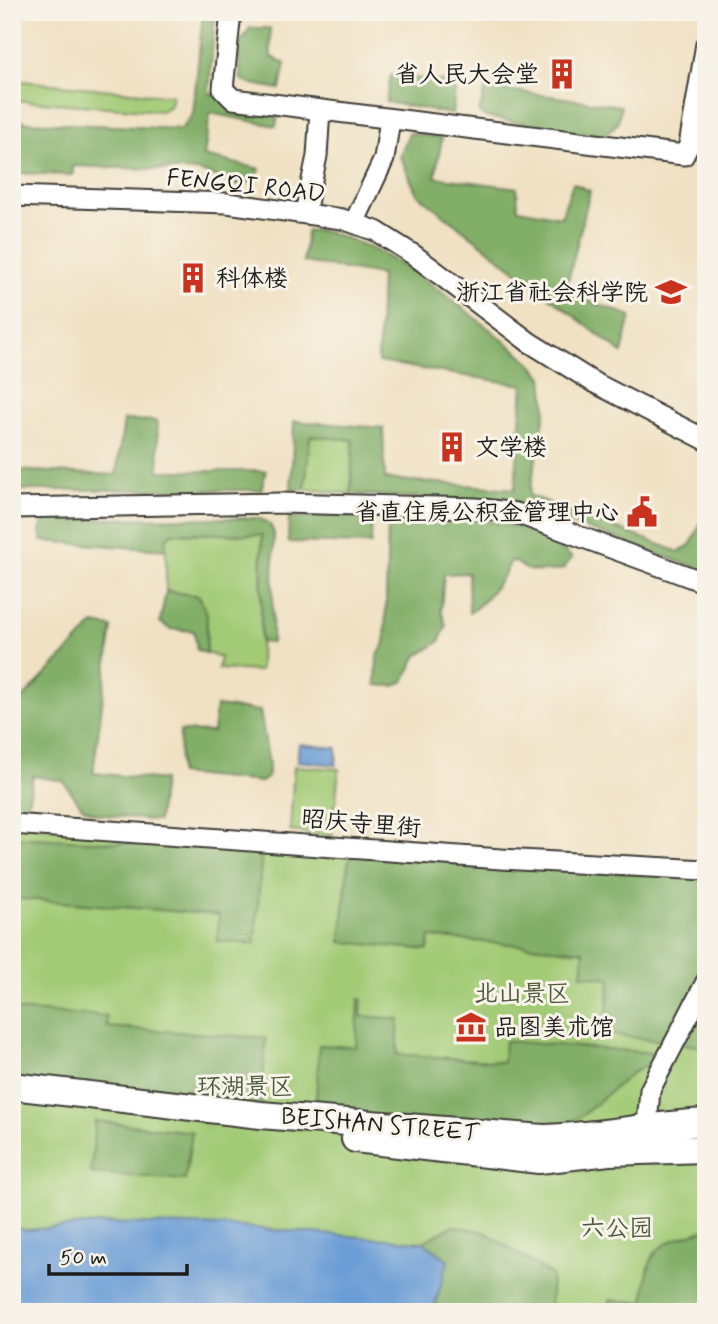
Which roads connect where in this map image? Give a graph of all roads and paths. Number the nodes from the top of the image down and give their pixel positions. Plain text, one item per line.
1 (231, 12) edge
2 (706, 44) edge
3 (704, 69) edge
4 (320, 110) junction
5 (390, 119) junction
6 (12, 196) edge
7 (305, 213) junction
8 (354, 223) junction
9 (706, 440) edge
10 (12, 508) edge
11 (706, 583) edge
12 (12, 824) edge
13 (706, 870) edge
14 (706, 982) edge
15 (12, 1086) edge
16 (12, 1101) edge
17 (706, 1122) edge
18 (647, 1125) junction
19 (706, 1149) edge
20 (609, 1152) junction
21 (706, 1162) edge

1 - 4 street
2 - 3 street
3 - 5 street
4 - 5 street
4 - 7 street
5 - 8 street
6 - 7 street, FENGQI ROAD
7 - 8 street, FENGQI ROAD
8 - 9 street, FENGQI ROAD
10 - 11 street
12 - 13 street, 昭庆寺里街
14 - 18 street
15 - 18 main road, BEISHAN STREET
16 - 20 main road, BEISHAN STREET
17 - 18 main road, BEISHAN STREET
19 - 20 main road, BEISHAN STREET
20 - 21 main road

